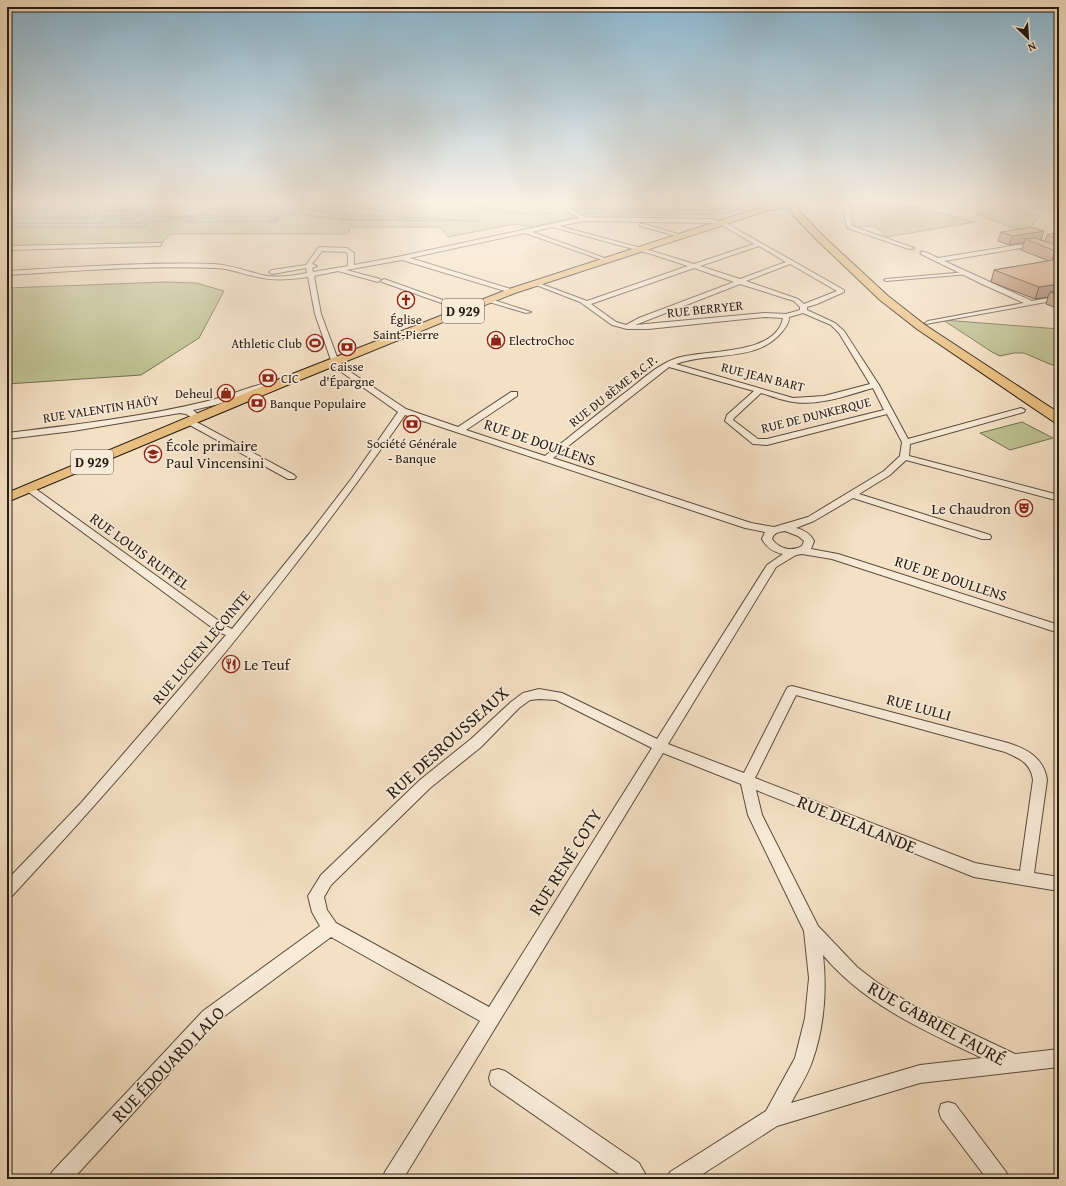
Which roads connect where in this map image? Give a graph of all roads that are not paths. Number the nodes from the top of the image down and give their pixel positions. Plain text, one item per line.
1 (314, 257) edge
2 (351, 257) edge
3 (599, 257) edge
4 (615, 257) edge
5 (666, 257) edge
6 (719, 257) edge
7 (781, 257) edge
8 (841, 257) edge
9 (932, 257) tunnel mouth
10 (954, 257) edge
11 (402, 258) joint
12 (607, 260) junction
13 (938, 260) junction
14 (791, 262) junction
15 (308, 266) junction
16 (351, 266) junction
17 (693, 266) junction
18 (338, 269) junction
19 (7, 273) edge
20 (966, 274) junction
21 (254, 275) junction
22 (311, 275) junction
23 (990, 276) dead end
24 (976, 278) junction
25 (886, 280) dead end
26 (739, 281) junction
27 (534, 283) junction
28 (512, 291) junction
29 (1055, 299) edge
30 (488, 300) junction
31 (1030, 303) junction
32 (585, 304) junction
33 (804, 309) junction
34 (466, 310) junction
35 (528, 312) dead end
36 (786, 316) junction
37 (928, 323) dead end
38 (627, 326) junction
39 (335, 362) junction
40 (668, 364) junction
41 (875, 386) junction
42 (760, 390) junction
43 (514, 394) dead end
44 (1021, 410) dead end
45 (403, 411) junction
46 (889, 411) junction
47 (197, 415) junction
48 (1059, 419) edge
49 (460, 430) junction
50 (7, 436) edge
51 (906, 442) junction
52 (904, 457) junction
53 (546, 459) junction
54 (291, 477) dead end
55 (30, 489) junction
56 (850, 494) junction
57 (7, 498) edge
58 (1059, 498) edge
59 (811, 519) junction
60 (775, 532) junction
61 (986, 537) dead end
62 (807, 538) junction
63 (773, 547) junction
64 (798, 552) junction
65 (834, 556) junction
66 (772, 565) junction
67 (1059, 629) edge
68 (234, 634) junction
69 (660, 746) junction
70 (746, 780) junction
71 (1026, 879) junction
72 (1059, 884) edge
73 (7, 891) edge
74 (330, 928) junction
75 (812, 931) junction
76 (492, 1018) junction
77 (1059, 1058) edge
78 (1013, 1062) junction
79 (498, 1078) dead end
80 (948, 1111) dead end
81 (773, 1118) junction
82 (58, 1179) edge
83 (392, 1179) edge
84 (638, 1179) edge
85 (677, 1179) edge
86 (999, 1179) edge

1 - 15 street
2 - 16 street
3 - 12 street
4 - 12 main road, D 929
5 - 17 street
6 - 17 street
7 - 14 street
8 - 48 main road
9 - 13 street
10 - 13 street
11 - 16 street
11 - 28 street
12 - 27 main road, D 929
13 - 20 street
14 - 26 street
14 - 33 street
15 - 16 street
15 - 21 street
15 - 22 street
16 - 18 street
17 - 26 street
17 - 32 street
18 - 22 street
18 - 34 street
19 - 21 street
20 - 24 street
20 - 25 street
21 - 22 street
22 - 39 street
23 - 24 street
24 - 31 street
26 - 33 street
26 - 38 street
27 - 28 main road, D 929
27 - 32 street, RUE BERRYER
28 - 30 main road, D 929
29 - 31 street
30 - 34 main road, D 929
30 - 35 street
31 - 37 street
32 - 38 street, RUE BERRYER
33 - 36 street
33 - 41 street
34 - 39 main road, D 929
36 - 38 street, RUE BERRYER
36 - 40 street, RUE DU 8ÈME B.C.P.
39 - 45 street, RUE DE DOULLENS
39 - 47 main road, D 929
40 - 42 street, RUE JEAN BART
40 - 53 street, RUE DU 8ÈME B.C.P.
41 - 42 street, RUE JEAN BART
41 - 46 street
42 - 46 street, RUE DE DUNKERQUE
43 - 49 street
44 - 51 street
45 - 49 street, RUE DE DOULLENS
45 - 68 street, RUE LUCIEN LECOINTE
46 - 51 street
47 - 50 street, RUE VALENTIN HAÜY
47 - 54 street
47 - 55 main road, D 929
49 - 53 street, RUE DE DOULLENS
51 - 52 street
52 - 56 street
52 - 58 street
53 - 60 street, RUE DE DOULLENS
55 - 57 main road, D 929
55 - 68 street, RUE LOUIS RUFFEL
56 - 59 street
56 - 61 street
59 - 60 street
59 - 62 street
60 - 62 street, RUE DE DOULLENS
60 - 63 street
62 - 64 street
62 - 65 street, RUE DE DOULLENS
63 - 64 street, RUE DE DOULLENS
63 - 66 street, RUE RENÉ COTY
64 - 65 street, RUE DE DOULLENS
64 - 66 street, RUE RENÉ COTY
65 - 67 street, RUE DE DOULLENS
66 - 69 street, RUE RENÉ COTY
68 - 73 street, RUE LUCIEN LECOINTE
69 - 70 street, RUE DELALANDE
69 - 74 street, RUE DESROUSSEAUX
69 - 76 street, RUE RENÉ COTY
70 - 71 street, RUE DELALANDE
70 - 71 street, RUE LULLI
70 - 75 street, RUE GABRIEL FAURÉ
71 - 72 street, RUE DELALANDE
74 - 76 street
74 - 82 street, RUE ÉDOUARD LALO
75 - 78 street, RUE GABRIEL FAURÉ
75 - 81 street, RUE GABRIEL FAURÉ
76 - 83 street, RUE RENÉ COTY
77 - 78 street
78 - 81 street, RUE GABRIEL FAURÉ
79 - 84 street
80 - 86 street
81 - 85 street, RUE GABRIEL FAURÉ

